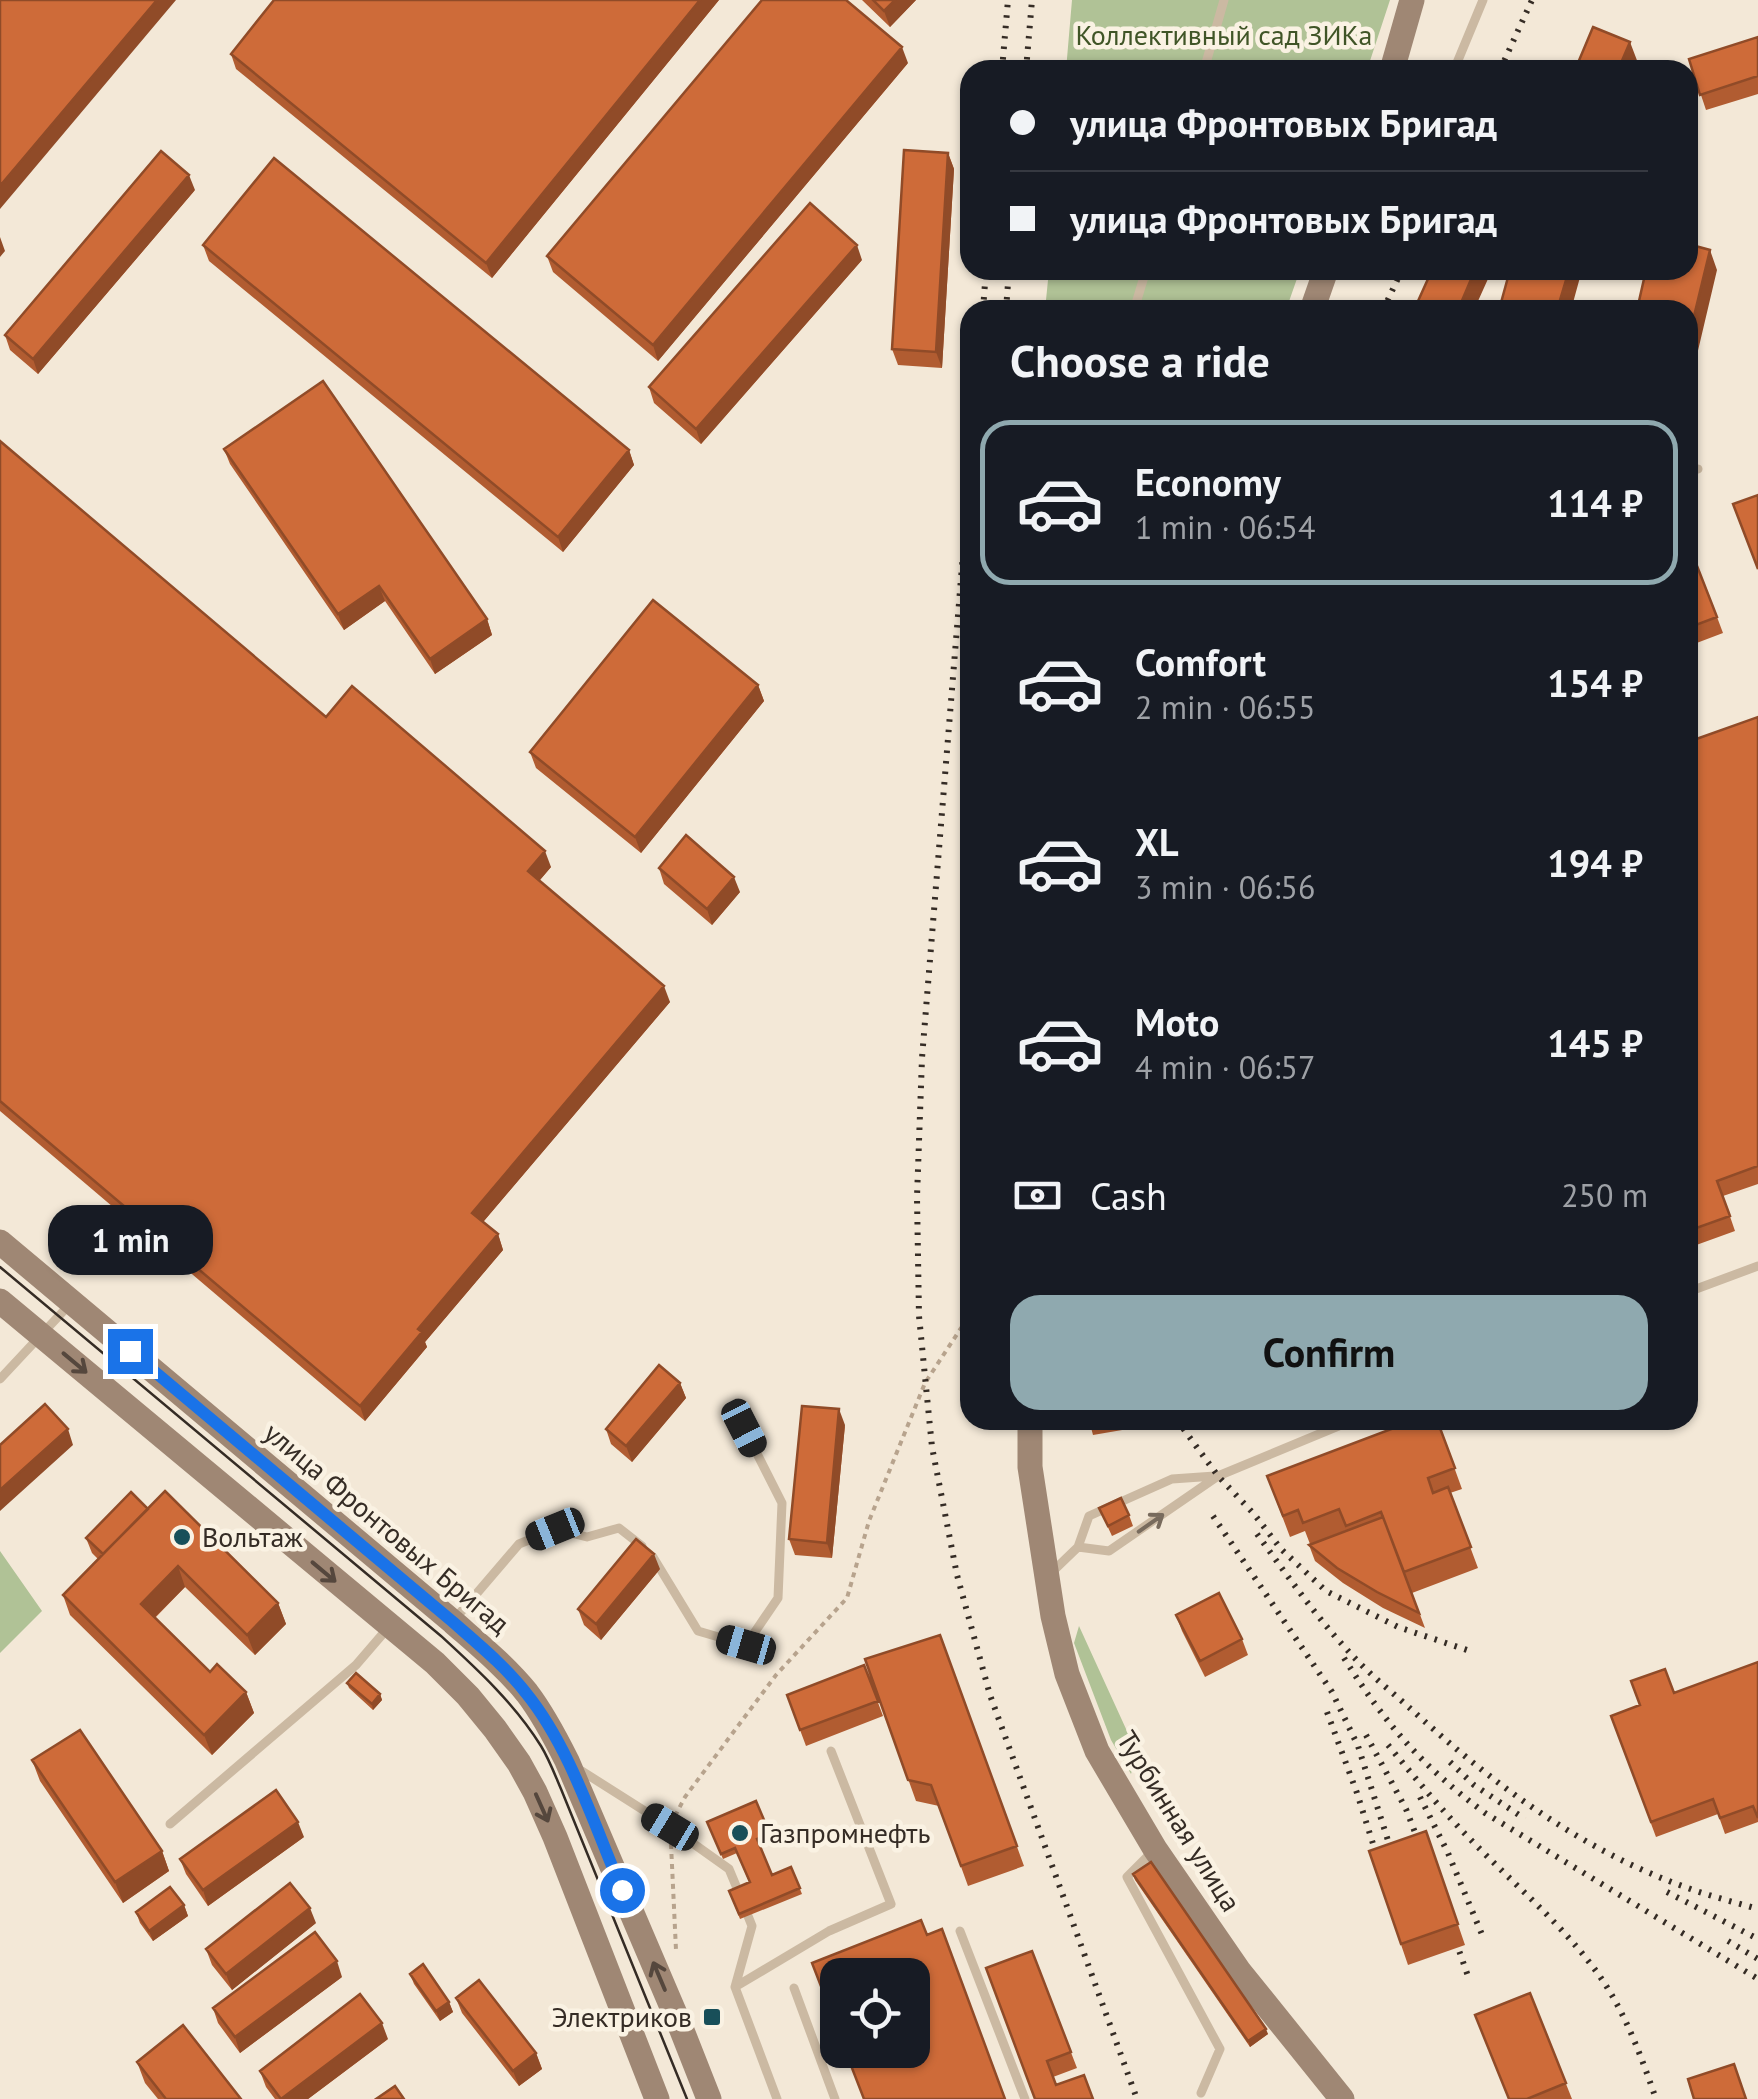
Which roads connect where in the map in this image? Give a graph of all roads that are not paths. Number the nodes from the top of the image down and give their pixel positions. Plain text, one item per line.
1 (1224, 0) edge
2 (1412, 0) edge
3 (1483, 0) edge
4 (1207, 60) edge
5 (1395, 60) edge
6 (1458, 60) edge
7 (0, 1242) edge
8 (1758, 1266) edge
9 (1698, 1288) edge
10 (0, 1300) edge
11 (72, 1302) junction
12 (42, 1335) junction
13 (0, 1379) edge
14 (744, 1428) dead end
15 (1030, 1430) edge
16 (1329, 1430) edge
17 (1218, 1476) junction
18 (1078, 1547) junction
19 (1046, 1578) junction
20 (453, 1622) junction
21 (389, 1627) junction
22 (831, 1751) dead end
23 (567, 1761) junction
24 (170, 1824) dead end
25 (1155, 1849) junction
26 (739, 1893) edge
27 (748, 1916) edge
28 (960, 1931) dead end
29 (735, 1987) junction
30 (794, 1988) dead end
31 (1201, 2093) dead end
32 (657, 2099) edge
33 (709, 2099) edge
34 (777, 2099) edge
35 (835, 2099) edge
36 (1024, 2099) edge
37 (1342, 2099) edge

1 - 4 lane
2 - 5 main road
3 - 6 lane
7 - 11 main road, улица Фронтовых Бригад
8 - 9 lane
10 - 12 main road
11 - 12 lane
11 - 20 main road, улица Фронтовых Бригад
12 - 13 lane
12 -> 21 main road
14 - 20 lane
15 - 19 main road, Турбинная улица
16 - 17 lane
18 -> 17 lane
17 - 18 lane
18 - 19 lane
19 - 25 main road, Турбинная улица
20 - 23 main road, улица Фронтовых Бригад
21 - 24 lane
21 -> 32 main road
22 - 29 lane
23 - 26 lane
33 -> 23 main road, улица Фронтовых Бригад
25 - 31 lane
25 - 37 main road, Турбинная улица
27 - 29 lane
28 - 36 lane
29 - 34 lane
30 - 35 lane

